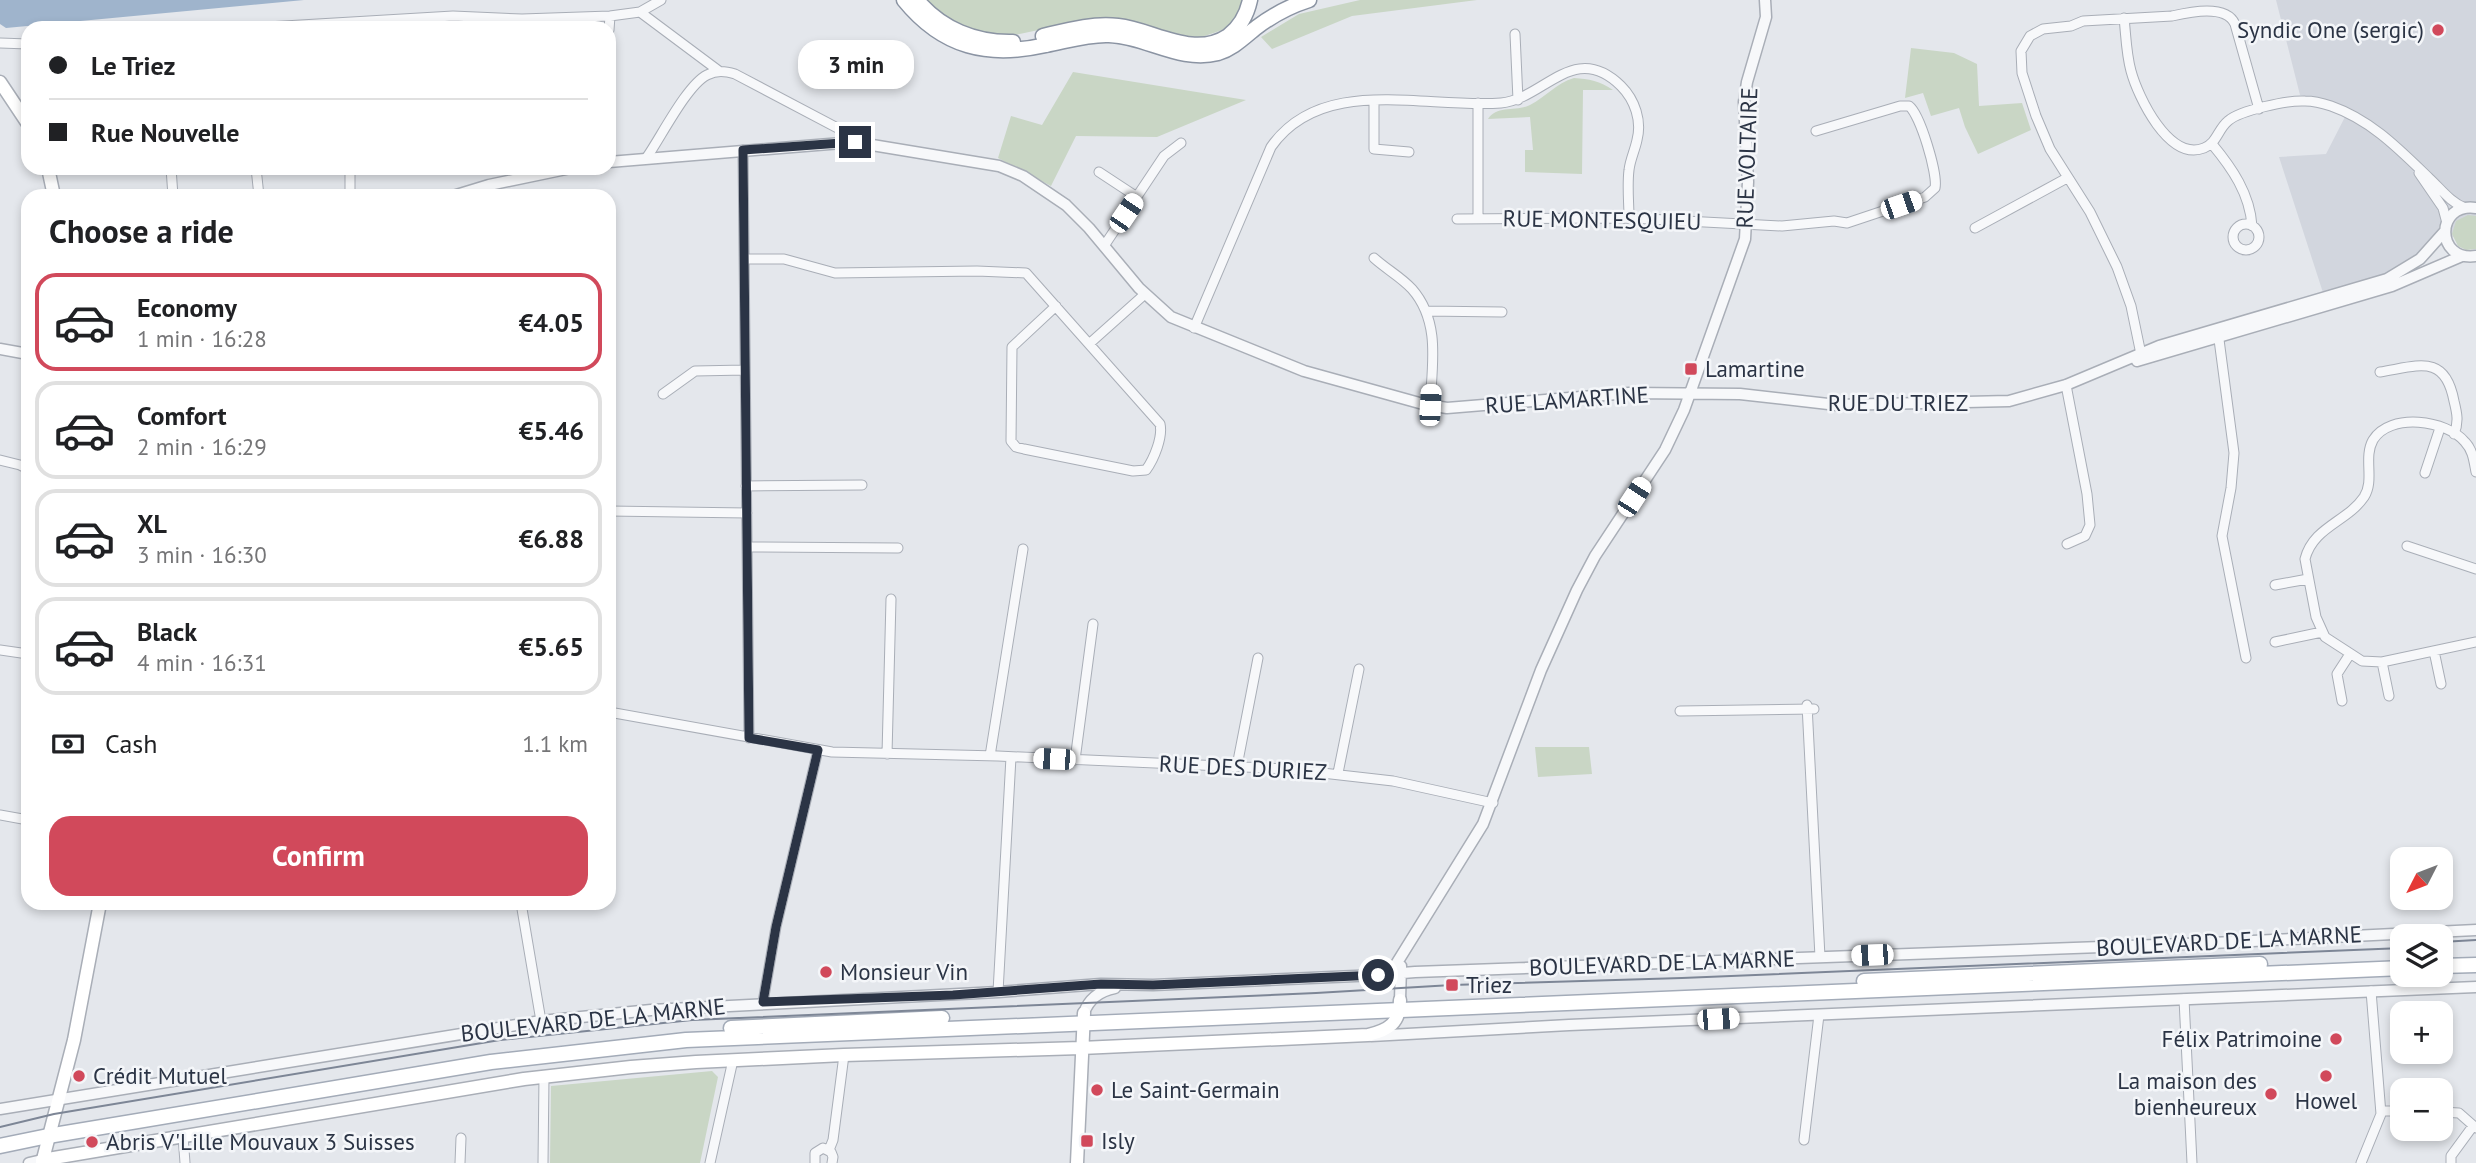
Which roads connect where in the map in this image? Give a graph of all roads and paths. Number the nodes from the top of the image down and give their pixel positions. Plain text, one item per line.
1 (661, 0) edge
2 (904, 0) edge
3 (917, 0) edge
4 (1250, 0) edge
5 (1309, 0) edge
6 (1765, 0) edge
7 (640, 12) junction
8 (610, 16) junction
9 (2124, 18) junction
10 (368, 21) edge
11 (610, 21) edge
12 (1515, 34) dead end
13 (0, 43) edge
14 (21, 44) edge
15 (719, 71) junction
16 (0, 82) edge
17 (1518, 100) junction
18 (1374, 101) junction
19 (1478, 103) junction
20 (2259, 109) junction
21 (21, 114) edge
22 (1816, 131) dead end
23 (865, 142) junction
24 (1181, 143) dead end
25 (2212, 144) junction
26 (743, 150) junction
27 (1409, 152) dead end
28 (647, 157) junction
29 (616, 161) edge
30 (2414, 165) junction
31 (1099, 172) dead end
32 (538, 175) edge
33 (2067, 178) junction
34 (476, 189) edge
35 (1137, 197) junction
36 (2471, 208) edge
37 (1478, 218) junction
38 (1629, 218) junction
39 (1457, 219) dead end
40 (1746, 225) junction
41 (2252, 226) dead end
42 (2446, 227) junction
43 (1975, 228) dead end
44 (1104, 246) junction
45 (2471, 257) edge
46 (1374, 258) dead end
47 (744, 259) junction
48 (1145, 294) junction
49 (1056, 306) junction
50 (1426, 312) junction
51 (1502, 312) dead end
52 (1194, 328) junction
53 (2218, 333) junction
54 (1089, 344) junction
55 (0, 349) edge
56 (21, 353) edge
57 (2141, 356) junction
58 (745, 370) junction
59 (2381, 372) dead end
60 (2066, 385) junction
61 (663, 394) dead end
62 (1690, 394) junction
63 (1430, 405) junction
64 (2440, 428) junction
65 (2455, 433) junction
66 (0, 460) edge
67 (21, 466) edge
68 (2476, 472) edge
69 (2425, 473) dead end
70 (862, 485) dead end
71 (747, 486) junction
72 (616, 511) edge
73 (747, 513) junction
74 (2067, 544) dead end
75 (747, 547) junction
76 (2407, 547) dead end
77 (898, 548) dead end
78 (1023, 549) dead end
79 (2476, 569) edge
80 (2308, 579) junction
81 (2275, 585) dead end
82 (891, 599) dead end
83 (1093, 624) dead end
84 (2322, 632) junction
85 (2275, 642) dead end
86 (2476, 642) edge
87 (0, 650) edge
88 (2434, 651) junction
89 (21, 653) edge
90 (2350, 654) junction
91 (1258, 658) dead end
92 (2246, 658) dead end
93 (2382, 662) junction
94 (1359, 669) dead end
95 (2441, 684) dead end
96 (2389, 696) dead end
97 (2342, 701) dead end
98 (1680, 710) dead end
99 (616, 713) edge
100 (749, 738) junction
101 (818, 750) junction
102 (887, 754) junction
103 (990, 756) junction
104 (1011, 757) junction
105 (1075, 760) junction
106 (1237, 766) junction
107 (1338, 773) junction
108 (1493, 803) junction
109 (0, 815) edge
110 (21, 819) edge
111 (99, 910) edge
112 (522, 910) edge
113 (2476, 930) edge
114 (2476, 956) edge
115 (1820, 957) junction
116 (2453, 957) edge
117 (2390, 959) edge
118 (2476, 965) edge
119 (2453, 966) edge
120 (2390, 968) edge
121 (1395, 974) junction
122 (1153, 985) junction
123 (2476, 987) edge
124 (2371, 991) junction
125 (998, 992) junction
126 (2184, 999) junction
127 (763, 1002) junction
128 (1400, 1004) junction
129 (1819, 1015) junction
130 (541, 1021) junction
131 (1083, 1030) junction
132 (1368, 1035) junction
133 (844, 1055) junction
134 (733, 1060) junction
135 (544, 1076) junction
136 (58, 1099) junction
137 (0, 1109) edge
138 (2381, 1111) junction
139 (2390, 1111) edge
140 (2453, 1113) edge
141 (2475, 1127) edge
142 (49, 1131) junction
143 (0, 1136) edge
144 (183, 1136) junction
145 (461, 1139) dead end
146 (1804, 1140) dead end
147 (0, 1146) edge
148 (829, 1150) junction
149 (38, 1162) edge
150 (185, 1163) edge
151 (460, 1163) edge
152 (543, 1163) edge
153 (710, 1163) edge
154 (815, 1163) edge
155 (832, 1163) edge
156 (1077, 1163) edge
157 (2192, 1163) edge
158 (2361, 1163) edge
159 (2451, 1163) edge

1 - 7 street
2 - 5 main road
3 - 4 main road
6 - 40 street, RUE VOLTAIRE
7 - 8 street
7 - 15 street
8 - 10 street
8 - 11 street
9 - 20 street
9 - 25 street
9 - 33 street
12 - 17 street
13 - 14 street
15 - 23 street
15 - 28 street
16 - 21 main road
17 - 19 street
17 - 38 street
18 - 19 street
18 - 27 street
18 - 52 street
19 - 37 street
20 - 25 street
20 - 30 street
22 - 40 street, RUE MONTESQUIEU
23 - 26 street, RUE LAMARTINE
23 - 44 street, RUE LAMARTINE
24 - 35 street
25 - 41 street
26 - 28 street, RUE LAMARTINE
26 - 47 street
28 - 29 street, RUE LAMARTINE
30 - 36 street
30 - 42 street
31 - 35 street
32 - 34 street
33 - 43 street
33 - 57 street
35 - 44 street
36 - 42 street, RUE DU TRIEZ
37 - 38 street, RUE MONTESQUIEU
37 - 39 street, RUE MONTESQUIEU
38 - 40 street, RUE MONTESQUIEU
40 - 62 street, RUE VOLTAIRE
42 - 45 street
42 - 53 street, RUE DU TRIEZ
44 - 48 street, RUE LAMARTINE
45 - 53 street, RUE DU TRIEZ
46 - 50 street
47 - 49 street
47 - 58 street
48 - 52 street, RUE LAMARTINE
48 - 54 street
49 - 54 street
49 - 54 street
50 - 51 street
50 - 63 street
52 - 63 street, RUE LAMARTINE
53 - 57 street, RUE DU TRIEZ
53 - 92 street
55 - 56 street
57 - 60 street, RUE DU TRIEZ
58 - 61 street
58 - 71 street
59 - 65 street
60 - 62 street, RUE DU TRIEZ
60 - 74 street
62 - 63 street, RUE LAMARTINE
62 - 108 street, RUE VOLTAIRE
64 - 65 street
64 - 69 street
64 - 80 street
65 - 68 street
66 - 67 street
70 - 71 street
71 - 73 street
72 - 73 street
73 - 75 street
75 - 77 street
75 - 100 street
76 - 79 street
78 - 103 street
80 - 81 street
80 - 84 street
82 - 102 street
83 - 105 street
84 - 85 street
84 - 90 street
86 - 88 street
87 - 89 street
88 - 93 street
88 - 95 street
90 - 93 street
90 - 97 street
91 - 106 street
93 - 96 street
94 - 107 street
98 - 115 street
99 - 100 street, RUE DES DURIEZ
100 - 101 street, RUE DES DURIEZ
101 - 102 street, RUE DES DURIEZ
101 - 127 street
102 - 103 street, RUE DES DURIEZ
103 - 104 street, RUE DES DURIEZ
104 - 105 street, RUE DES DURIEZ
104 - 125 street
105 - 106 street, RUE DES DURIEZ
106 - 107 street, RUE DES DURIEZ
107 - 108 street, RUE DES DURIEZ
108 - 121 street, RUE VOLTAIRE
109 - 110 street
111 - 136 main road
112 - 130 street
113 - 115 street, BOULEVARD DE LA MARNE
114 - 116 main road
115 - 121 street, BOULEVARD DE LA MARNE
117 - 128 main road, BOULEVARD DE LA MARNE
118 - 119 main road
120 - 128 main road, BOULEVARD DE LA MARNE
121 - 122 street, BOULEVARD DE LA MARNE
121 - 128 street
122 - 125 street, BOULEVARD DE LA MARNE
122 - 131 street
123 - 124 street, BOULEVARD DE LA MARNE
124 - 126 street, BOULEVARD DE LA MARNE
124 - 138 street
125 - 127 street, BOULEVARD DE LA MARNE
126 - 129 street, BOULEVARD DE LA MARNE
126 - 157 street
127 - 130 street, BOULEVARD DE LA MARNE
128 - 131 main road, BOULEVARD DE LA MARNE
128 - 132 main road
129 - 132 street, BOULEVARD DE LA MARNE
129 - 146 street
130 - 136 street, BOULEVARD DE LA MARNE
131 - 132 main road, BOULEVARD DE LA MARNE
131 - 133 main road, BOULEVARD DE LA MARNE
131 - 142 main road, BOULEVARD DE LA MARNE
131 - 142 main road, BOULEVARD DE LA MARNE
131 - 156 main road
133 - 134 main road, BOULEVARD DE LA MARNE
133 - 148 street
134 - 135 main road, BOULEVARD DE LA MARNE
134 - 153 street
135 - 144 main road, BOULEVARD DE LA MARNE
135 - 152 street
136 - 137 street, BOULEVARD DE LA MARNE
136 - 142 main road
138 - 139 street
138 - 158 street
140 - 141 street
141 - 159 street
142 - 143 main road
142 - 147 main road
142 - 149 main road
144 - 149 main road, BOULEVARD DE LA MARNE
144 - 150 street
145 - 151 street
148 - 154 street
148 - 155 street

